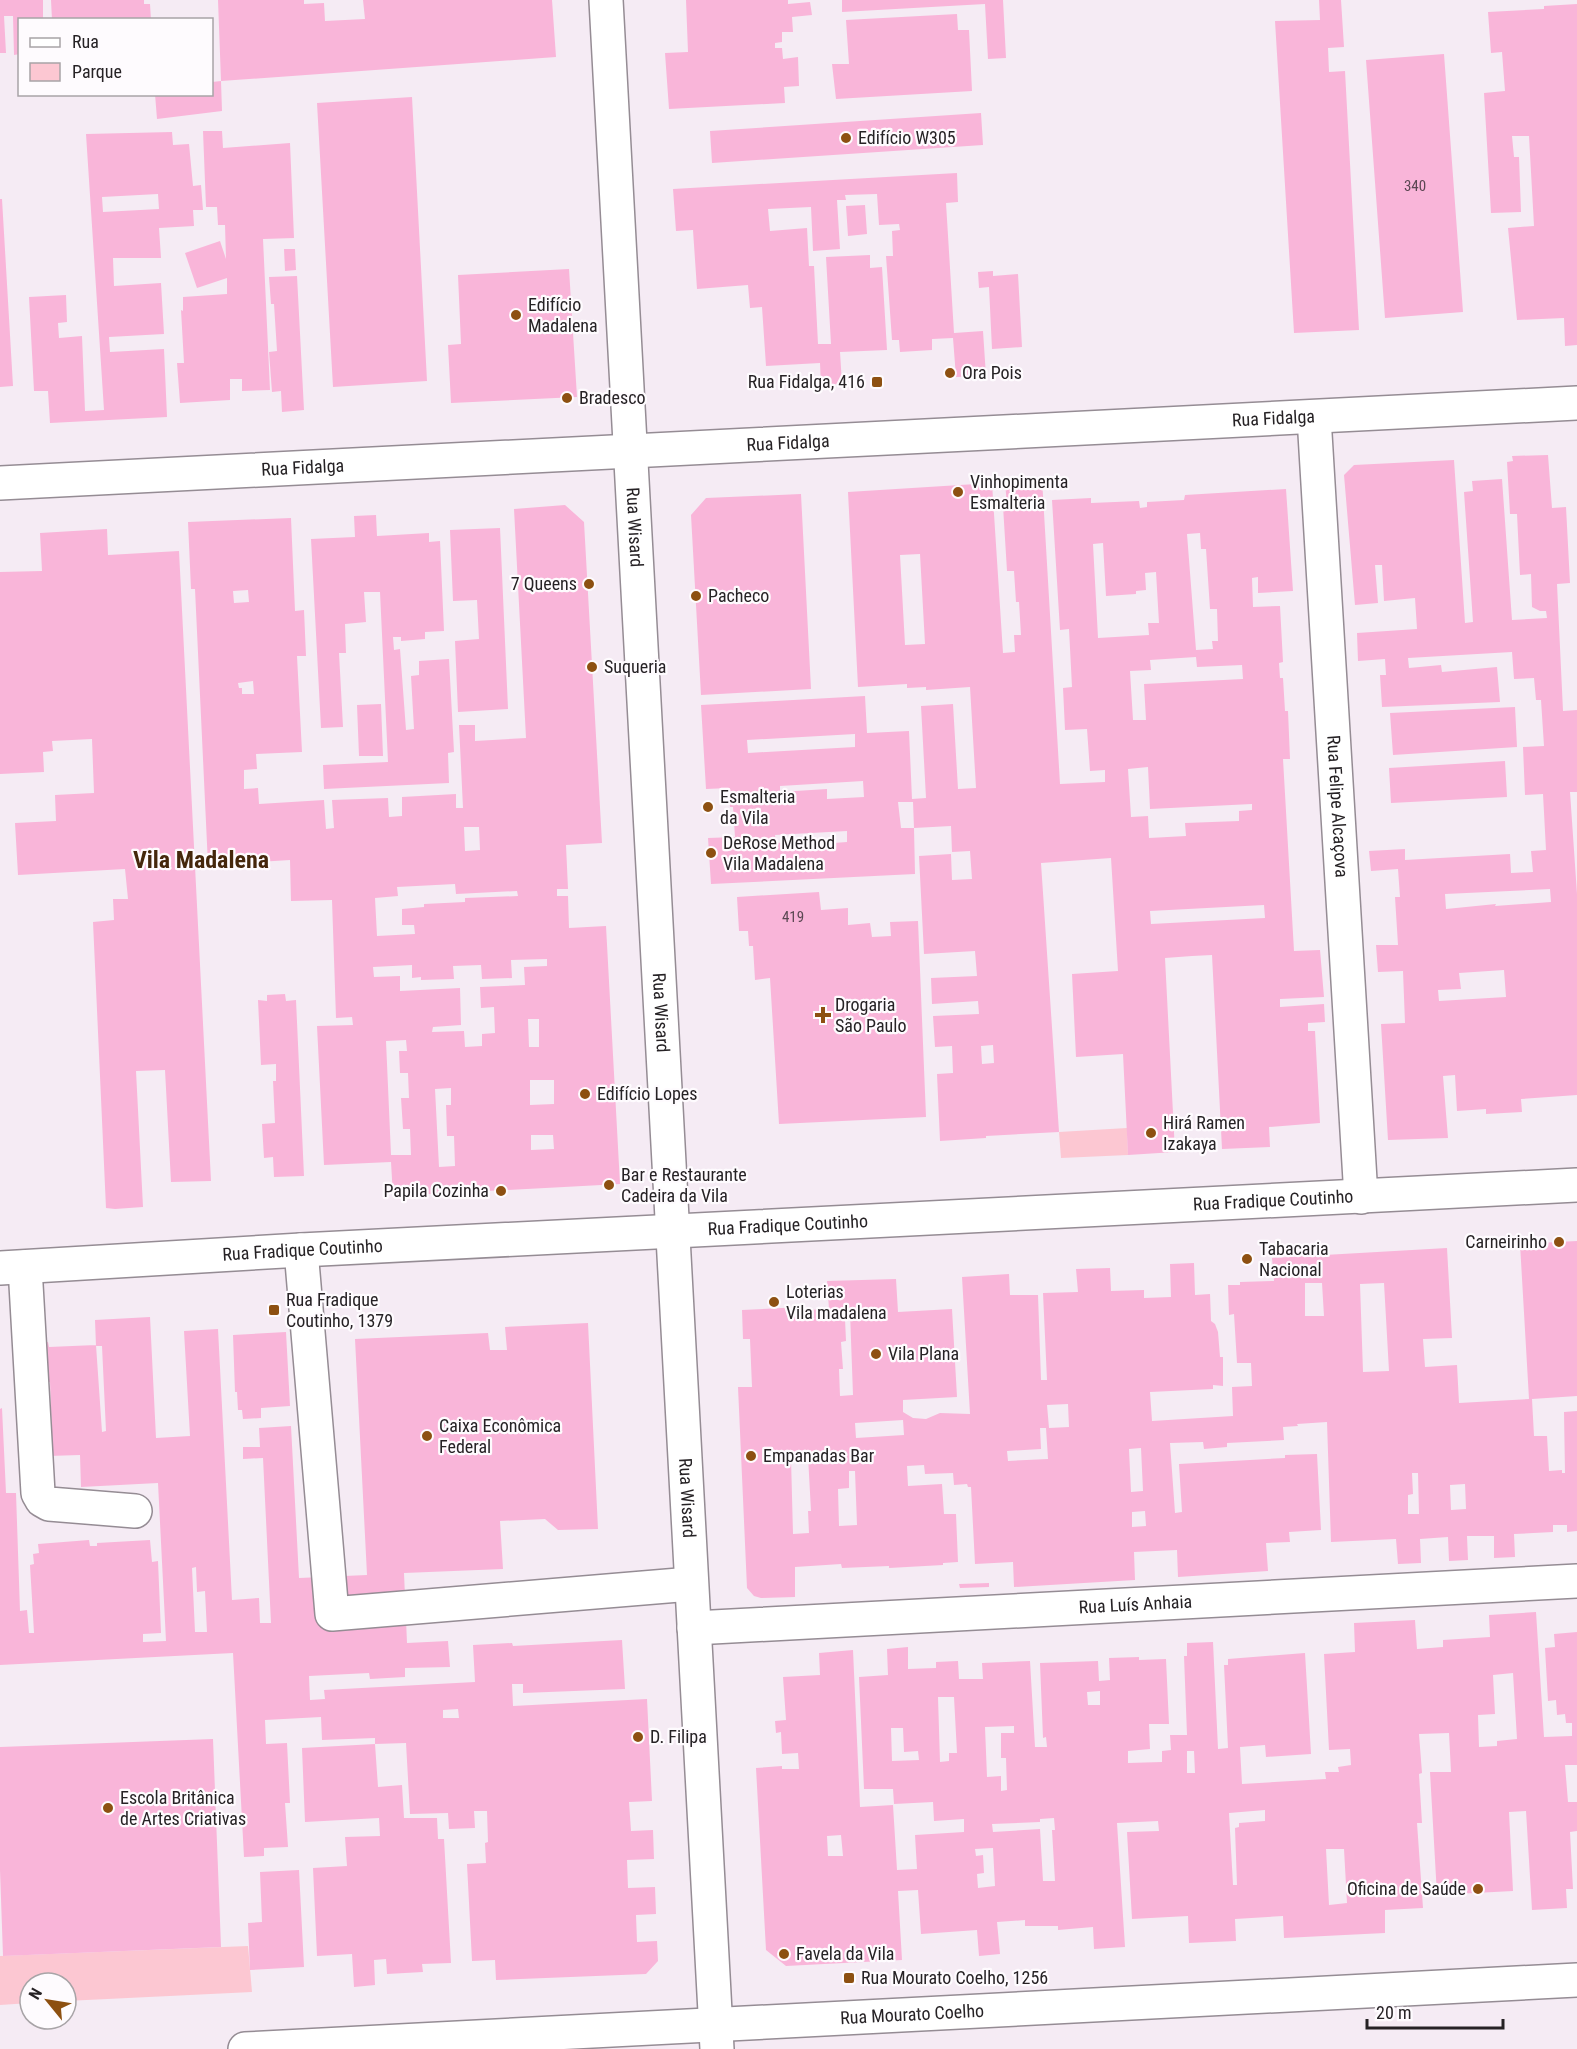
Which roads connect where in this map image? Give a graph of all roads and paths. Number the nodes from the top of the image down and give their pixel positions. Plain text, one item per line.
1 (606, 0) edge
2 (1577, 403) edge
3 (1314, 417) junction
4 (632, 451) junction
5 (0, 483) edge
6 (1577, 1185) edge
7 (1361, 1197) junction
8 (673, 1232) junction
9 (302, 1250) junction
10 (12, 1267) edge
11 (135, 1511) dead end
12 (1577, 1581) edge
13 (691, 1584) junction
14 (694, 1628) junction
15 (1577, 1980) edge
16 (717, 2037) edge
17 (245, 2049) edge

1 - 4 street, Rua Wisard
2 - 3 street, Rua Fidalga
3 - 4 street, Rua Fidalga
3 - 7 street, Rua Felipe Alcaçova
4 - 5 street, Rua Fidalga
4 - 8 street, Rua Wisard
6 - 7 street, Rua Fradique Coutinho
7 - 8 street, Rua Fradique Coutinho
8 - 9 street, Rua Fradique Coutinho
8 - 13 street, Rua Wisard
9 - 10 street, Rua Fradique Coutinho
9 - 13 street
10 - 11 street
12 - 14 street, Rua Luís Anhaia
13 - 14 street, Rua Wisard
14 - 16 street, Rua Wisard
15 - 16 street, Rua Mourato Coelho
16 - 17 street, Rua Mourato Coelho

